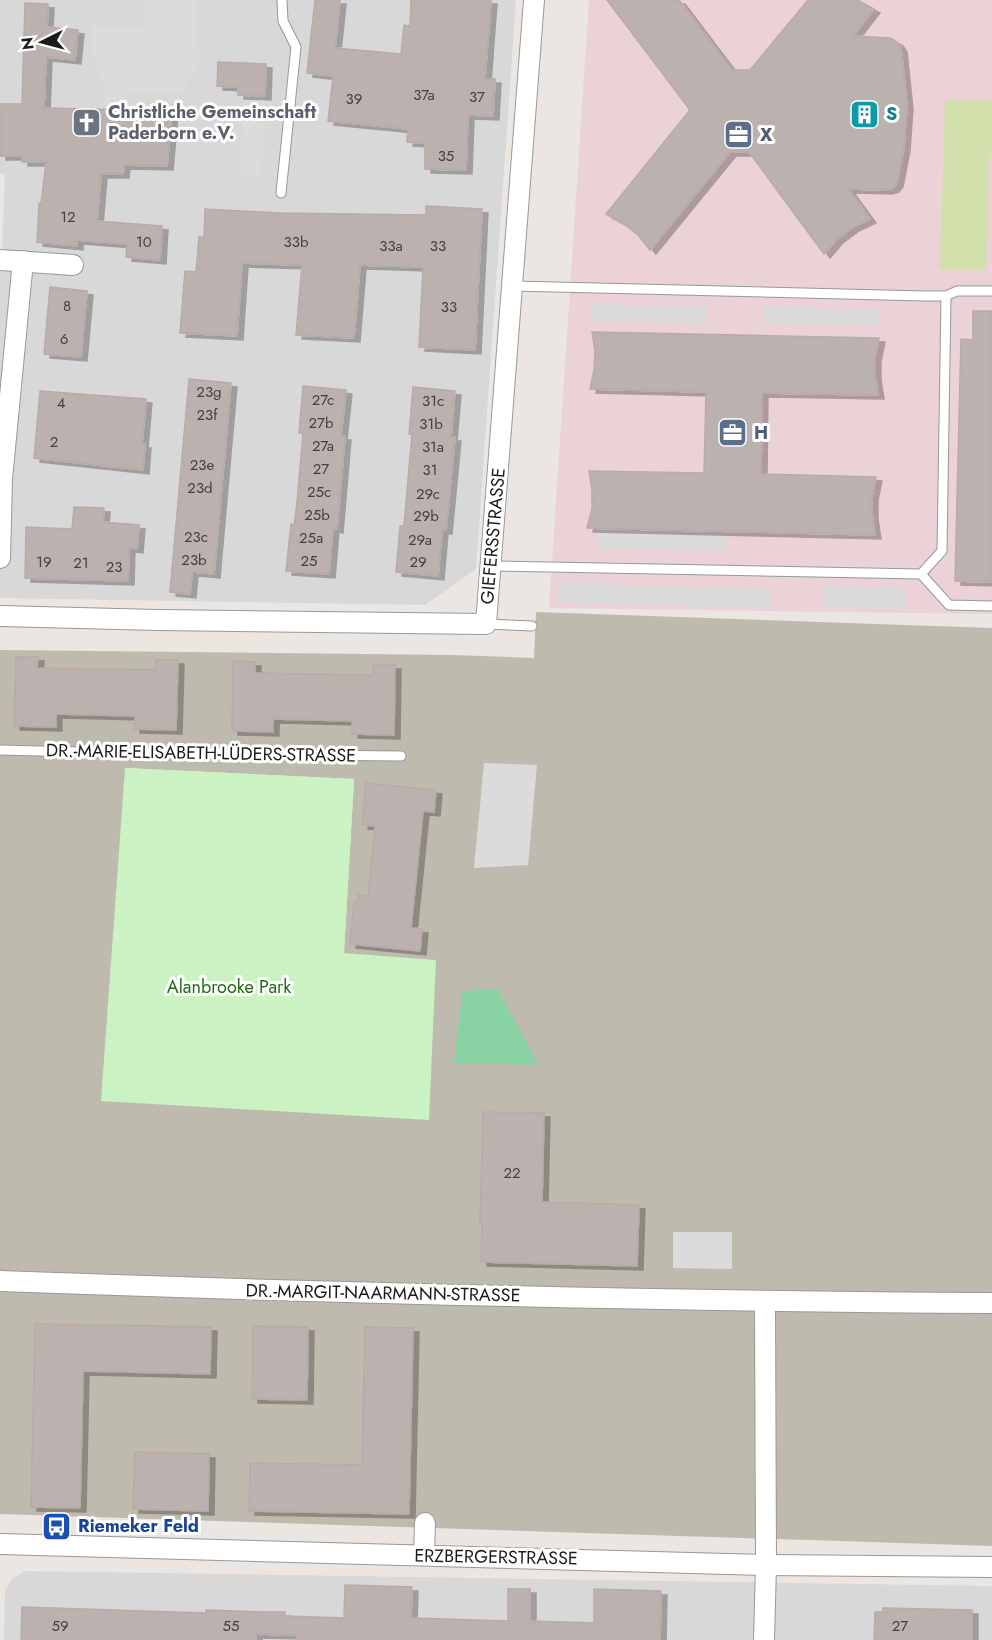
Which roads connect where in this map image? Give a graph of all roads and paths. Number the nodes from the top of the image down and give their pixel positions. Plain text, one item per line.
1 (282, 0) edge
2 (534, 0) edge
3 (281, 193) dead end
4 (0, 260) edge
5 (23, 261) junction
6 (73, 265) dead end
7 (513, 286) junction
8 (992, 291) edge
9 (946, 296) junction
10 (0, 558) edge
11 (491, 566) junction
12 (921, 574) junction
13 (992, 606) edge
14 (0, 616) edge
15 (486, 624) junction
16 (532, 626) dead end
17 (0, 750) edge
18 (401, 756) dead end
19 (0, 1281) edge
20 (765, 1302) junction
21 (992, 1303) edge
22 (425, 1523) dead end
23 (0, 1544) edge
24 (424, 1555) junction
25 (766, 1565) junction
26 (992, 1567) edge
27 (764, 1640) edge

1 - 3 lane
2 - 7 street, GIEFERSSTRASSE
4 - 5 street
5 - 6 street
5 - 10 street
7 - 9 lane
7 - 11 street, GIEFERSSTRASSE
8 - 9 lane
9 - 12 lane
11 - 12 lane
11 - 15 street, GIEFERSSTRASSE
12 - 13 lane
14 - 15 street, GIEFERSSTRASSE
15 - 16 lane
17 - 18 lane, DR.-MARIE-ELISABETH-LÜDERS-STRASSE
19 - 20 street, DR.-MARGIT-NAARMANN-STRASSE
20 - 21 street, DR.-MARGIT-NAARMANN-STRASSE
20 - 25 street
22 - 24 street
23 - 24 street, ERZBERGERSTRASSE
24 - 25 street, ERZBERGERSTRASSE
25 - 26 street, ERZBERGERSTRASSE
25 - 27 street

